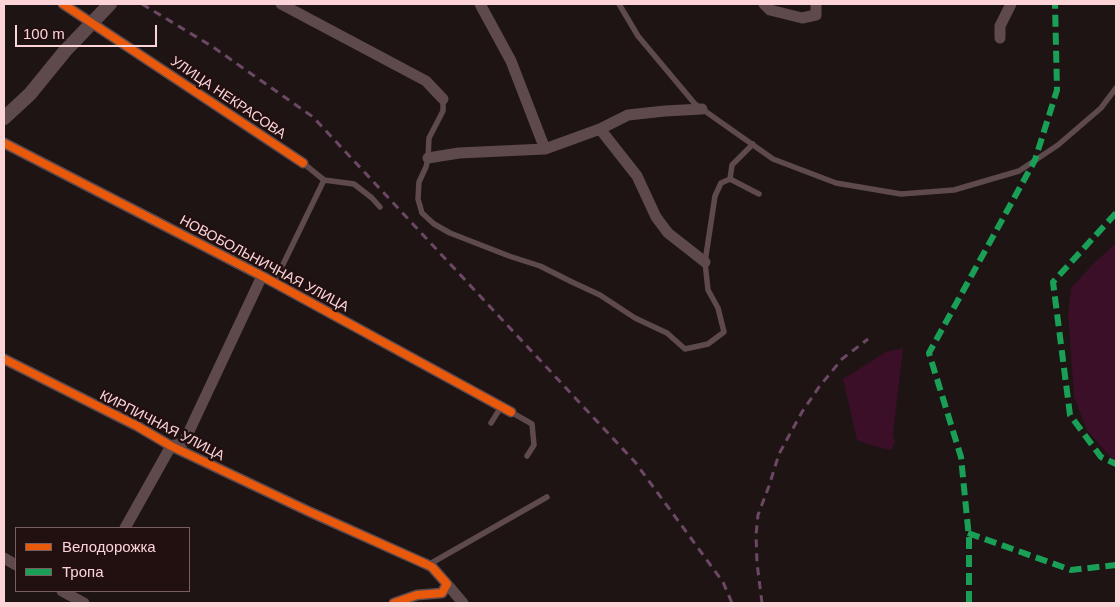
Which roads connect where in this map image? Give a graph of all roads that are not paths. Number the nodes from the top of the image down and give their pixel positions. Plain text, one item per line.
1 (63, 4) edge
2 (110, 4) edge
3 (281, 4) edge
4 (480, 4) edge
5 (619, 4) edge
6 (764, 4) edge
7 (816, 4) edge
8 (1011, 4) edge
9 (92, 23) junction
10 (1000, 38) dead end
11 (1116, 88) edge
12 (443, 99) joint
13 (702, 109) junction
14 (4, 118) edge
15 (600, 129) junction
16 (4, 143) edge
17 (753, 144) junction
18 (545, 149) junction
19 (428, 158) junction
20 (303, 163) joint
21 (730, 179) junction
22 (324, 180) junction
23 (759, 194) dead end
24 (380, 207) dead end
25 (705, 262) junction
26 (262, 276) junction
27 (274, 283) junction
28 (4, 360) edge
29 (506, 410) junction
30 (491, 423) dead end
31 (172, 446) junction
32 (527, 456) dead end
33 (548, 496) dead end
34 (126, 527) edge
35 (4, 558) edge
36 (15, 564) edge
37 (428, 565) junction
38 (447, 584) junction
39 (64, 592) edge
40 (84, 603) edge
41 (394, 603) edge
42 (463, 603) edge

1 - 9 street, УЛИЦА НЕКРАСОВА
2 - 9 street
3 - 12 street
4 - 18 street
5 - 13 lane
6 - 7 street
8 - 10 street
9 - 14 street
9 - 20 street, УЛИЦА НЕКРАСОВА
11 - 17 lane
12 - 19 lane
13 - 15 street
13 - 17 lane
15 - 18 street
15 - 25 street
16 - 26 street, НОВОБОЛЬНИЧНАЯ УЛИЦА
17 - 21 lane
18 - 19 street
19 - 25 lane
20 - 22 lane
21 - 23 lane
21 - 25 lane
22 - 24 lane
22 - 27 lane
26 - 27 street, НОВОБОЛЬНИЧНАЯ УЛИЦА
26 - 31 street
27 - 29 street, НОВОБОЛЬНИЧНАЯ УЛИЦА
28 - 31 street, КИРПИЧНАЯ УЛИЦА
29 - 30 lane
29 - 32 lane
31 - 34 street
31 - 37 street, КИРПИЧНАЯ УЛИЦА
33 - 37 lane
35 - 36 street
37 - 38 street
38 - 41 street
38 - 42 street
39 - 40 street

